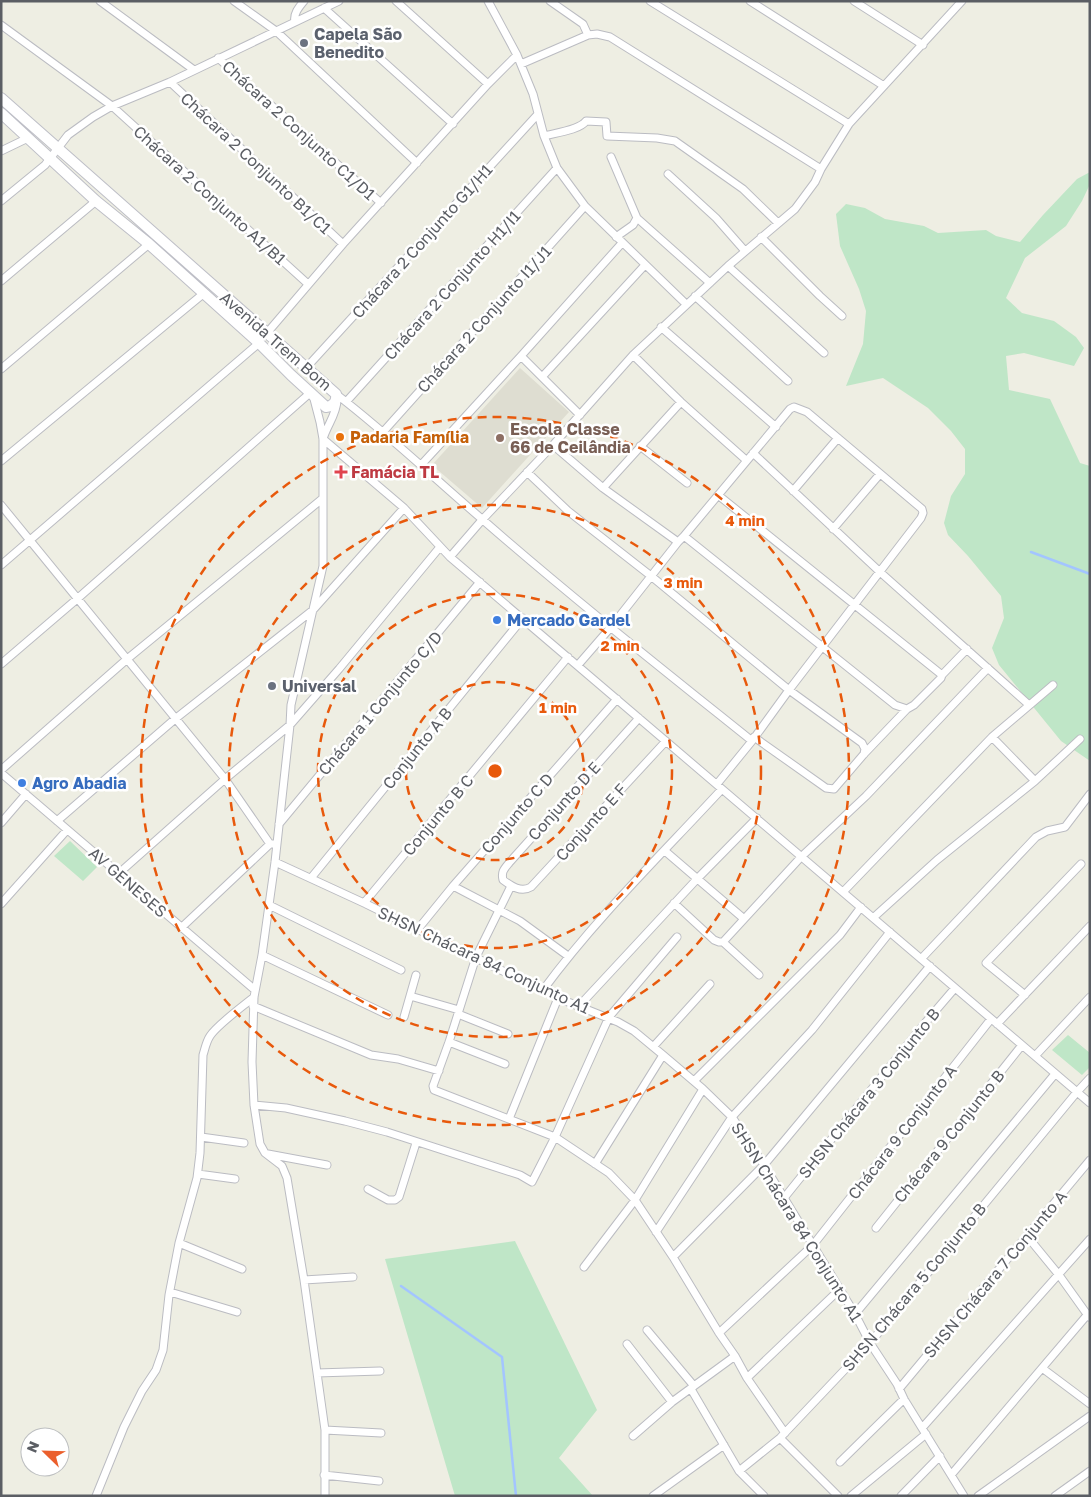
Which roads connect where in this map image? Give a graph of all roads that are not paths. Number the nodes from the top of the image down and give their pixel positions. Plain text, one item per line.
1 (100, 1) edge
2 (234, 1) edge
3 (304, 1) edge
4 (339, 1) edge
5 (396, 1) edge
6 (488, 1) edge
7 (550, 1) edge
8 (650, 1) edge
9 (750, 1) edge
10 (854, 1) edge
11 (959, 2) edge
12 (324, 8) junction
13 (294, 22) junction
14 (1, 25) edge
15 (276, 31) junction
16 (588, 35) junction
17 (923, 45) junction
18 (518, 55) junction
19 (218, 58) junction
20 (521, 64) junction
21 (194, 70) junction
22 (170, 82) junction
23 (488, 84) junction
24 (884, 86) junction
25 (1, 98) edge
26 (112, 106) junction
27 (1, 114) edge
28 (538, 114) junction
29 (454, 124) junction
30 (849, 124) junction
31 (544, 136) junction
32 (28, 138) junction
33 (58, 149) junction
34 (1, 151) edge
35 (611, 157) dead end
36 (51, 159) junction
37 (417, 163) junction
38 (557, 168) junction
39 (821, 169) junction
40 (668, 174) dead end
41 (1, 201) edge
42 (96, 201) junction
43 (381, 203) junction
44 (585, 206) junction
45 (637, 218) junction
46 (778, 222) junction
47 (616, 237) junction
48 (761, 237) junction
49 (622, 243) junction
50 (149, 244) junction
51 (343, 244) junction
52 (745, 251) junction
53 (645, 265) junction
54 (728, 266) junction
55 (1, 280) edge
56 (710, 283) junction
57 (308, 284) junction
58 (204, 294) junction
59 (695, 296) junction
60 (686, 304) junction
61 (842, 316) dead end
62 (661, 327) junction
63 (267, 333) junction
64 (259, 343) junction
65 (824, 353) dead end
66 (633, 355) junction
67 (521, 356) junction
68 (306, 368) junction
69 (1, 369) edge
70 (542, 377) junction
71 (788, 381) dead end
72 (311, 394) junction
73 (340, 398) junction
74 (681, 402) junction
75 (580, 415) junction
76 (776, 427) junction
77 (382, 432) junction
78 (838, 438) junction
79 (323, 439) junction
80 (553, 445) junction
81 (640, 446) junction
82 (753, 453) junction
83 (746, 460) junction
84 (1, 461) edge
85 (421, 465) junction
86 (527, 472) junction
87 (880, 474) junction
88 (687, 483) dead end
89 (603, 488) junction
90 (792, 491) junction
91 (718, 494) junction
92 (322, 499) junction
93 (1, 505) edge
94 (404, 508) junction
95 (482, 520) junction
96 (833, 529) junction
97 (681, 539) junction
98 (30, 541) junction
99 (440, 547) junction
100 (450, 556) junction
101 (1, 565) edge
102 (880, 572) junction
103 (650, 576) junction
104 (480, 582) junction
105 (77, 599) junction
106 (855, 605) junction
107 (313, 610) junction
108 (523, 618) junction
109 (611, 628) junction
110 (822, 647) junction
111 (967, 650) junction
112 (568, 657) junction
113 (126, 660) junction
114 (1, 664) edge
115 (578, 665) junction
116 (988, 668) junction
117 (942, 675) junction
118 (1053, 685) dead end
119 (789, 690) junction
120 (617, 699) junction
121 (1028, 704) junction
122 (907, 709) junction
123 (639, 718) junction
124 (175, 719) junction
125 (290, 726) junction
126 (992, 737) junction
127 (753, 739) junction
128 (666, 740) junction
129 (1080, 740) dead end
130 (864, 754) junction
131 (1, 772) edge
132 (225, 779) junction
133 (1035, 781) junction
134 (720, 787) junction
135 (26, 794) junction
136 (1090, 794) edge
137 (756, 818) junction
138 (57, 821) junction
139 (1, 823) edge
140 (279, 824) junction
141 (66, 830) junction
142 (273, 844) junction
143 (665, 851) junction
144 (801, 857) junction
145 (275, 862) junction
146 (1081, 864) dead end
147 (118, 874) junction
148 (311, 878) junction
149 (697, 879) junction
150 (453, 886) junction
151 (511, 886) junction
152 (843, 892) junction
153 (364, 903) junction
154 (674, 903) junction
155 (1, 904) edge
156 (269, 905) junction
157 (861, 907) junction
158 (498, 910) junction
159 (743, 918) junction
160 (873, 918) junction
161 (1090, 926) edge
162 (181, 928) junction
163 (418, 929) junction
164 (890, 932) junction
165 (677, 937) dead end
166 (723, 942) junction
167 (262, 955) junction
168 (568, 956) junction
169 (476, 957) junction
170 (921, 959) junction
171 (930, 966) junction
172 (401, 970) dead end
173 (416, 975) dead end
174 (759, 975) dead end
175 (710, 984) dead end
176 (955, 988) junction
177 (543, 990) junction
178 (255, 994) junction
179 (1025, 995) junction
180 (410, 996) junction
181 (1090, 997) edge
182 (558, 998) junction
183 (253, 1006) junction
184 (579, 1006) junction
185 (458, 1012) junction
186 (388, 1015) dead end
187 (404, 1017) dead end
188 (609, 1017) junction
189 (994, 1021) junction
190 (508, 1034) dead end
191 (449, 1042) junction
192 (1022, 1045) junction
193 (653, 1047) junction
194 (663, 1055) junction
195 (1035, 1056) junction
196 (505, 1064) dead end
197 (439, 1071) junction
198 (1055, 1074) junction
199 (1090, 1078) edge
200 (694, 1081) junction
201 (703, 1090) junction
202 (1077, 1092) junction
203 (1090, 1103) edge
204 (254, 1105) junction
205 (732, 1117) junction
206 (509, 1119) junction
207 (555, 1137) junction
208 (201, 1138) junction
209 (244, 1143) dead end
210 (416, 1143) junction
211 (265, 1153) junction
212 (1090, 1160) edge
213 (595, 1164) junction
214 (327, 1165) dead end
215 (764, 1165) junction
216 (198, 1174) junction
217 (235, 1179) dead end
218 (368, 1189) dead end
219 (784, 1198) junction
220 (635, 1200) junction
221 (876, 1228) dead end
222 (656, 1232) junction
223 (1027, 1236) junction
224 (1090, 1239) edge
225 (179, 1244) junction
226 (813, 1245) junction
227 (673, 1257) junction
228 (584, 1266) dead end
229 (242, 1269) dead end
230 (1058, 1275) junction
231 (353, 1277) dead end
232 (304, 1280) junction
233 (840, 1289) junction
234 (170, 1292) junction
235 (237, 1312) dead end
236 (855, 1314) junction
237 (1089, 1316) edge
238 (647, 1330) dead end
239 (719, 1333) junction
240 (870, 1343) junction
241 (626, 1344) dead end
242 (735, 1356) junction
243 (1042, 1368) junction
244 (380, 1372) dead end
245 (317, 1373) junction
246 (747, 1378) junction
247 (692, 1387) junction
248 (899, 1389) junction
249 (904, 1399) junction
250 (672, 1402) junction
251 (1090, 1404) edge
252 (1090, 1416) edge
253 (325, 1430) junction
254 (924, 1431) junction
255 (381, 1433) dead end
256 (633, 1436) dead end
257 (783, 1436) junction
258 (724, 1445) junction
259 (940, 1456) junction
260 (840, 1462) dead end
261 (739, 1471) junction
262 (1090, 1471) edge
263 (324, 1475) junction
264 (952, 1475) junction
265 (379, 1482) dead end
266 (96, 1496) edge
267 (325, 1496) edge
268 (653, 1496) edge
269 (764, 1496) edge
270 (838, 1496) edge
271 (851, 1496) edge
272 (901, 1496) edge
273 (964, 1496) edge
274 (978, 1496) edge
275 (1055, 1496) edge

1 - 21 street
2 - 15 street
3 - 13 street
4 - 12 street
5 - 23 street
6 - 18 street
7 - 16 street
8 - 30 street
9 - 24 street
10 - 17 street
11 - 17 street
12 - 13 street
12 - 29 street
13 - 15 street
14 - 26 street, Chácara 2 Conjunto A1/B1
15 - 19 street
15 - 37 street
16 - 20 street
16 - 39 street
17 - 24 street
18 - 20 street
18 - 23 street
19 - 21 street
19 - 43 street, Chácara 2 Conjunto C1/D1
20 - 28 street
21 - 22 street
22 - 26 street
22 - 51 street, Chácara 2 Conjunto B1/C1
23 - 29 street
24 - 30 street
25 - 33 street, Avenida Trem Bom
26 - 33 street
26 - 57 street, Chácara 2 Conjunto A1/B1
27 - 32 street, Avenida Trem Bom
28 - 31 street
28 - 68 street, Chácara 2 Conjunto G1/H1
29 - 37 street
30 - 39 street
31 - 38 street
31 - 46 street
32 - 34 street
32 - 36 street, Avenida Trem Bom
33 - 36 street
33 - 63 street, Avenida Trem Bom
35 - 45 street
36 - 41 street
36 - 42 street, Avenida Trem Bom
37 - 43 street
38 - 44 street
38 - 73 street, Chácara 2 Conjunto H1/I1
39 - 46 street
40 - 52 street
42 - 50 street, Avenida Trem Bom
42 - 55 street
43 - 51 street
44 - 47 street
44 - 77 street, Chácara 2 Conjunto I1/J1
45 - 47 street
45 - 56 street
46 - 48 street
47 - 49 street
48 - 52 street
48 - 61 street
49 - 53 street
49 - 67 street
50 - 58 street, Avenida Trem Bom
50 - 69 street
51 - 57 street
52 - 54 street
53 - 60 street
53 - 70 street
54 - 56 street
54 - 65 street
56 - 59 street
57 - 63 street
58 - 64 street, Avenida Trem Bom
58 - 84 street
59 - 60 street
59 - 71 street
60 - 62 street
62 - 66 street
62 - 76 street
63 - 68 street, Avenida Trem Bom
64 - 72 street, Avenida Trem Bom
64 - 98 street
66 - 74 street
66 - 75 street
67 - 70 street
67 - 85 street
68 - 73 street, Avenida Trem Bom
70 - 75 street
72 - 73 street, Avenida Trem Bom
72 - 79 street
72 - 105 street
73 - 77 street
73 - 79 street
74 - 81 street
74 - 83 street
75 - 80 street
76 - 78 street
76 - 82 street
77 - 85 street
78 - 87 street
78 - 90 street
79 - 92 street
79 - 94 street
80 - 86 street
80 - 89 street
81 - 88 street
81 - 89 street
82 - 83 street
82 - 90 street
83 - 91 street
85 - 95 street
86 - 95 street
86 - 103 street
87 - 96 street
87 - 102 street
89 - 97 street
90 - 96 street
91 - 97 street
91 - 106 street
92 - 107 street
92 - 113 street
93 - 98 street
94 - 99 street
94 - 107 street
95 - 100 street
95 - 109 street
96 - 102 street
97 - 103 street
97 - 110 street
98 - 101 street
98 - 105 street
99 - 100 street
99 - 125 street
100 - 104 street
102 - 106 street
102 - 111 street
103 - 109 street
103 - 119 street
104 - 108 street
104 - 140 street, Chácara 1 Conjunto C/D
105 - 113 street
105 - 114 street
106 - 110 street
106 - 117 street
107 - 124 street
107 - 125 street
108 - 112 street
108 - 148 street, Conjunto A B
109 - 115 street
109 - 127 street
110 - 119 street
110 - 122 street
111 - 116 street
111 - 117 street
112 - 115 street
112 - 153 street, Conjunto B C
113 - 124 street
113 - 131 street
115 - 120 street
116 - 121 street
116 - 144 street
117 - 122 street
118 - 121 street
119 - 127 street
119 - 130 street
120 - 123 street
120 - 150 street, Conjunto C D
121 - 126 street
122 - 130 street
123 - 128 street
123 - 151 street, Conjunto D E
124 - 132 street
124 - 138 street
125 - 132 street
125 - 140 street
126 - 133 street
126 - 152 street
127 - 130 street
127 - 134 street
128 - 134 street
128 - 151 street, Conjunto E F
129 - 133 street
131 - 135 street, AV GENESES
132 - 142 street
132 - 147 street
133 - 160 street
134 - 137 street
134 - 143 street
135 - 138 street, AV GENESES
135 - 139 street
136 - 170 street
137 - 144 street
137 - 149 street
138 - 141 street, AV GENESES
140 - 142 street
141 - 147 street, AV GENESES
141 - 155 street
142 - 145 street
142 - 162 street
143 - 149 street
143 - 168 street
144 - 152 street
144 - 159 street
145 - 148 street, SHSN Chácara 84 Conjunto A1
145 - 156 street
146 - 179 street
147 - 162 street, AV GENESES
148 - 153 street, SHSN Chácara 84 Conjunto A1
149 - 154 street
149 - 159 street
150 - 158 street
150 - 163 street, Conjunto C D
151 - 158 street
152 - 157 street
153 - 163 street, SHSN Chácara 84 Conjunto A1
154 - 166 street
154 - 184 street
156 - 167 street
156 - 172 street
157 - 160 street
157 - 200 street
158 - 168 street
158 - 169 street
159 - 166 street
160 - 164 street
161 - 179 street, Chácara 9 Conjunto A
162 - 178 street, AV GENESES
163 - 169 street, SHSN Chácara 84 Conjunto A1
164 - 170 street
164 - 205 street
165 - 188 street
166 - 174 street
167 - 178 street
167 - 186 street
168 - 177 street
169 - 177 street, SHSN Chácara 84 Conjunto A1
169 - 185 street
170 - 171 street
171 - 176 street
171 - 215 street
173 - 180 street
175 - 193 street
176 - 189 street
176 - 219 street, SHSN Chácara 3 Conjunto B
177 - 182 street, SHSN Chácara 84 Conjunto A1
178 - 183 street
178 - 208 street
179 - 189 street, Chácara 9 Conjunto A
180 - 185 street
180 - 187 street
181 - 195 street
182 - 184 street, SHSN Chácara 84 Conjunto A1
182 - 206 street
183 - 197 street
183 - 204 street
184 - 188 street, SHSN Chácara 84 Conjunto A1
185 - 190 street
185 - 191 street
188 - 193 street, SHSN Chácara 84 Conjunto A1
188 - 207 street
189 - 192 street
189 - 226 street, Chácara 9 Conjunto A
191 - 196 street
191 - 197 street
192 - 195 street
192 - 221 street, Chácara 9 Conjunto B
193 - 194 street, SHSN Chácara 84 Conjunto A1
194 - 200 street, SHSN Chácara 84 Conjunto A1
194 - 213 street
195 - 198 street
197 - 206 street
198 - 202 street
198 - 236 street
199 - 202 street, SHSN Chácara 5 Conjunto B
200 - 201 street, SHSN Chácara 84 Conjunto A1
201 - 205 street, SHSN Chácara 84 Conjunto A1
201 - 220 street
202 - 203 street
202 - 240 street, SHSN Chácara 5 Conjunto B
204 - 210 street
204 - 211 street
205 - 215 street, SHSN Chácara 84 Conjunto A1
205 - 222 street
206 - 207 street
207 - 210 street
207 - 213 street
208 - 209 street
208 - 216 street
210 - 218 street
211 - 214 street
211 - 232 street
212 - 223 street, SHSN Chácara 7 Conjunto A
213 - 220 street
215 - 219 street, SHSN Chácara 84 Conjunto A1
215 - 227 street
216 - 217 street
216 - 225 street
219 - 226 street, SHSN Chácara 84 Conjunto A1
220 - 222 street
220 - 228 street
222 - 227 street
223 - 230 street
223 - 248 street, SHSN Chácara 7 Conjunto A
224 - 230 street
225 - 229 street
225 - 234 street
226 - 233 street, SHSN Chácara 84 Conjunto A1
226 - 239 street, Chácara 9 Conjunto A
227 - 239 street
230 - 237 street
230 - 254 street
231 - 232 street
232 - 245 street
233 - 236 street, SHSN Chácara 84 Conjunto A1
233 - 246 street
234 - 235 street
234 - 266 street
236 - 240 street, SHSN Chácara 84 Conjunto A1
237 - 243 street
238 - 247 street
239 - 242 street
240 - 248 street, SHSN Chácara 84 Conjunto A1
240 - 257 street, SHSN Chácara 5 Conjunto B
241 - 250 street
242 - 246 street
242 - 247 street
243 - 251 street
243 - 264 street
244 - 245 street
245 - 253 street
246 - 257 street
247 - 250 street
247 - 258 street
248 - 249 street, SHSN Chácara 84 Conjunto A1
249 - 254 street, SHSN Chácara 84 Conjunto A1
249 - 260 street
250 - 256 street
252 - 274 street
253 - 255 street
253 - 263 street
254 - 259 street, SHSN Chácara 84 Conjunto A1
254 - 271 street
257 - 261 street, SHSN Chácara 5 Conjunto B
257 - 270 street
258 - 261 street
258 - 268 street
259 - 264 street, SHSN Chácara 84 Conjunto A1
259 - 272 street
261 - 269 street
262 - 275 street
263 - 265 street
263 - 267 street
264 - 273 street, SHSN Chácara 84 Conjunto A1

